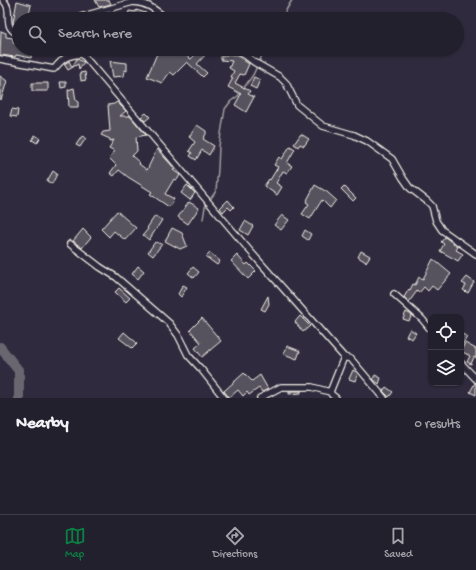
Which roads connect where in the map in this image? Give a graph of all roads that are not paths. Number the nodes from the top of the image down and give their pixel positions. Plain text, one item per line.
1 (1, 0) edge
2 (98, 12) edge
3 (158, 12) edge
4 (12, 30) edge
5 (68, 56) edge
6 (84, 56) edge
7 (246, 56) edge
8 (0, 59) edge
9 (70, 244) dead end
10 (476, 254) edge
11 (394, 294) dead end
12 (428, 326) edge
13 (344, 357) junction
14 (464, 367) edge
15 (476, 379) edge
16 (330, 392) junction
17 (224, 398) edge
18 (262, 398) edge
19 (336, 398) edge
20 (384, 398) edge

1 - 4 street
2 - 3 street
5 - 8 street
6 - 13 street
7 - 10 street
9 - 17 street
11 - 12 street
13 - 16 street
13 - 20 street
14 - 15 street
16 - 18 street
16 - 19 street

